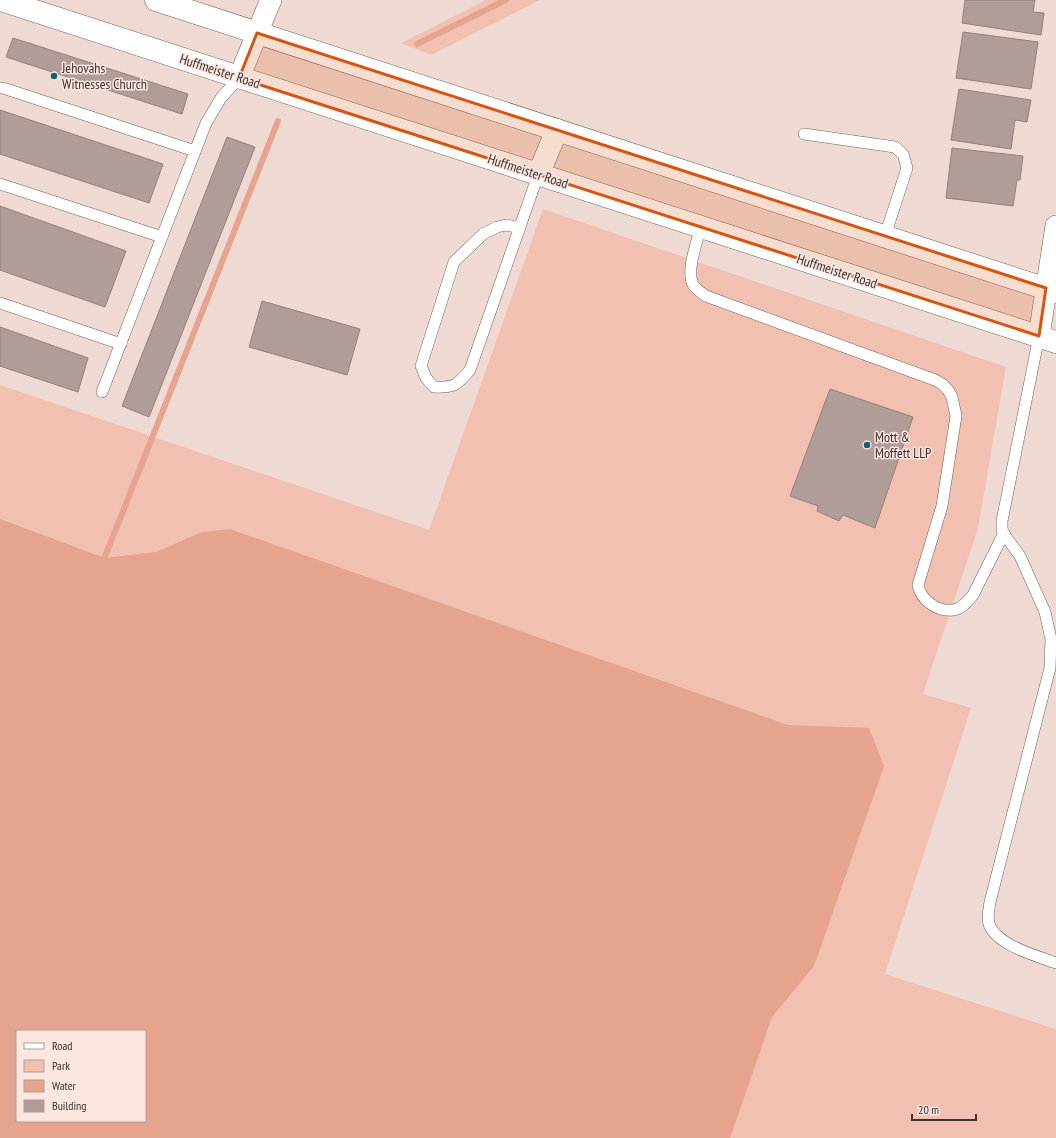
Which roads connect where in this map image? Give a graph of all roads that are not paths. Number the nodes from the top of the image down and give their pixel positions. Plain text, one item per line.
1 (1, 0) edge
2 (156, 0) edge
3 (272, 0) edge
4 (257, 33) junction
5 (239, 78) junction
6 (3, 88) dead end
7 (557, 130) junction
8 (804, 134) dead end
9 (195, 151) junction
10 (538, 175) junction
11 (0, 184) edge
12 (1056, 226) edge
13 (701, 227) junction
14 (520, 228) junction
15 (885, 236) junction
16 (162, 237) junction
17 (1051, 290) edge
18 (0, 303) edge
19 (1047, 340) edge
20 (121, 344) junction
21 (102, 392) dead end
22 (1004, 533) junction
23 (1056, 963) edge

1 - 5 main road, Huffmeister Road
2 - 4 main road
3 - 4 street
4 - 5 street
4 - 7 main road
5 - 9 lane
5 - 10 main road, Huffmeister Road
6 - 9 lane
7 - 10 main road
7 - 15 main road
8 - 15 lane
9 - 16 lane
10 - 13 main road, Huffmeister Road
10 - 14 lane
11 - 16 lane
12 - 17 street
13 - 19 main road, Huffmeister Road
13 - 22 lane
14 - 14 lane
15 - 17 main road
16 - 20 lane
17 - 19 street
18 - 20 lane
19 - 22 lane
20 - 21 lane
22 - 23 lane

